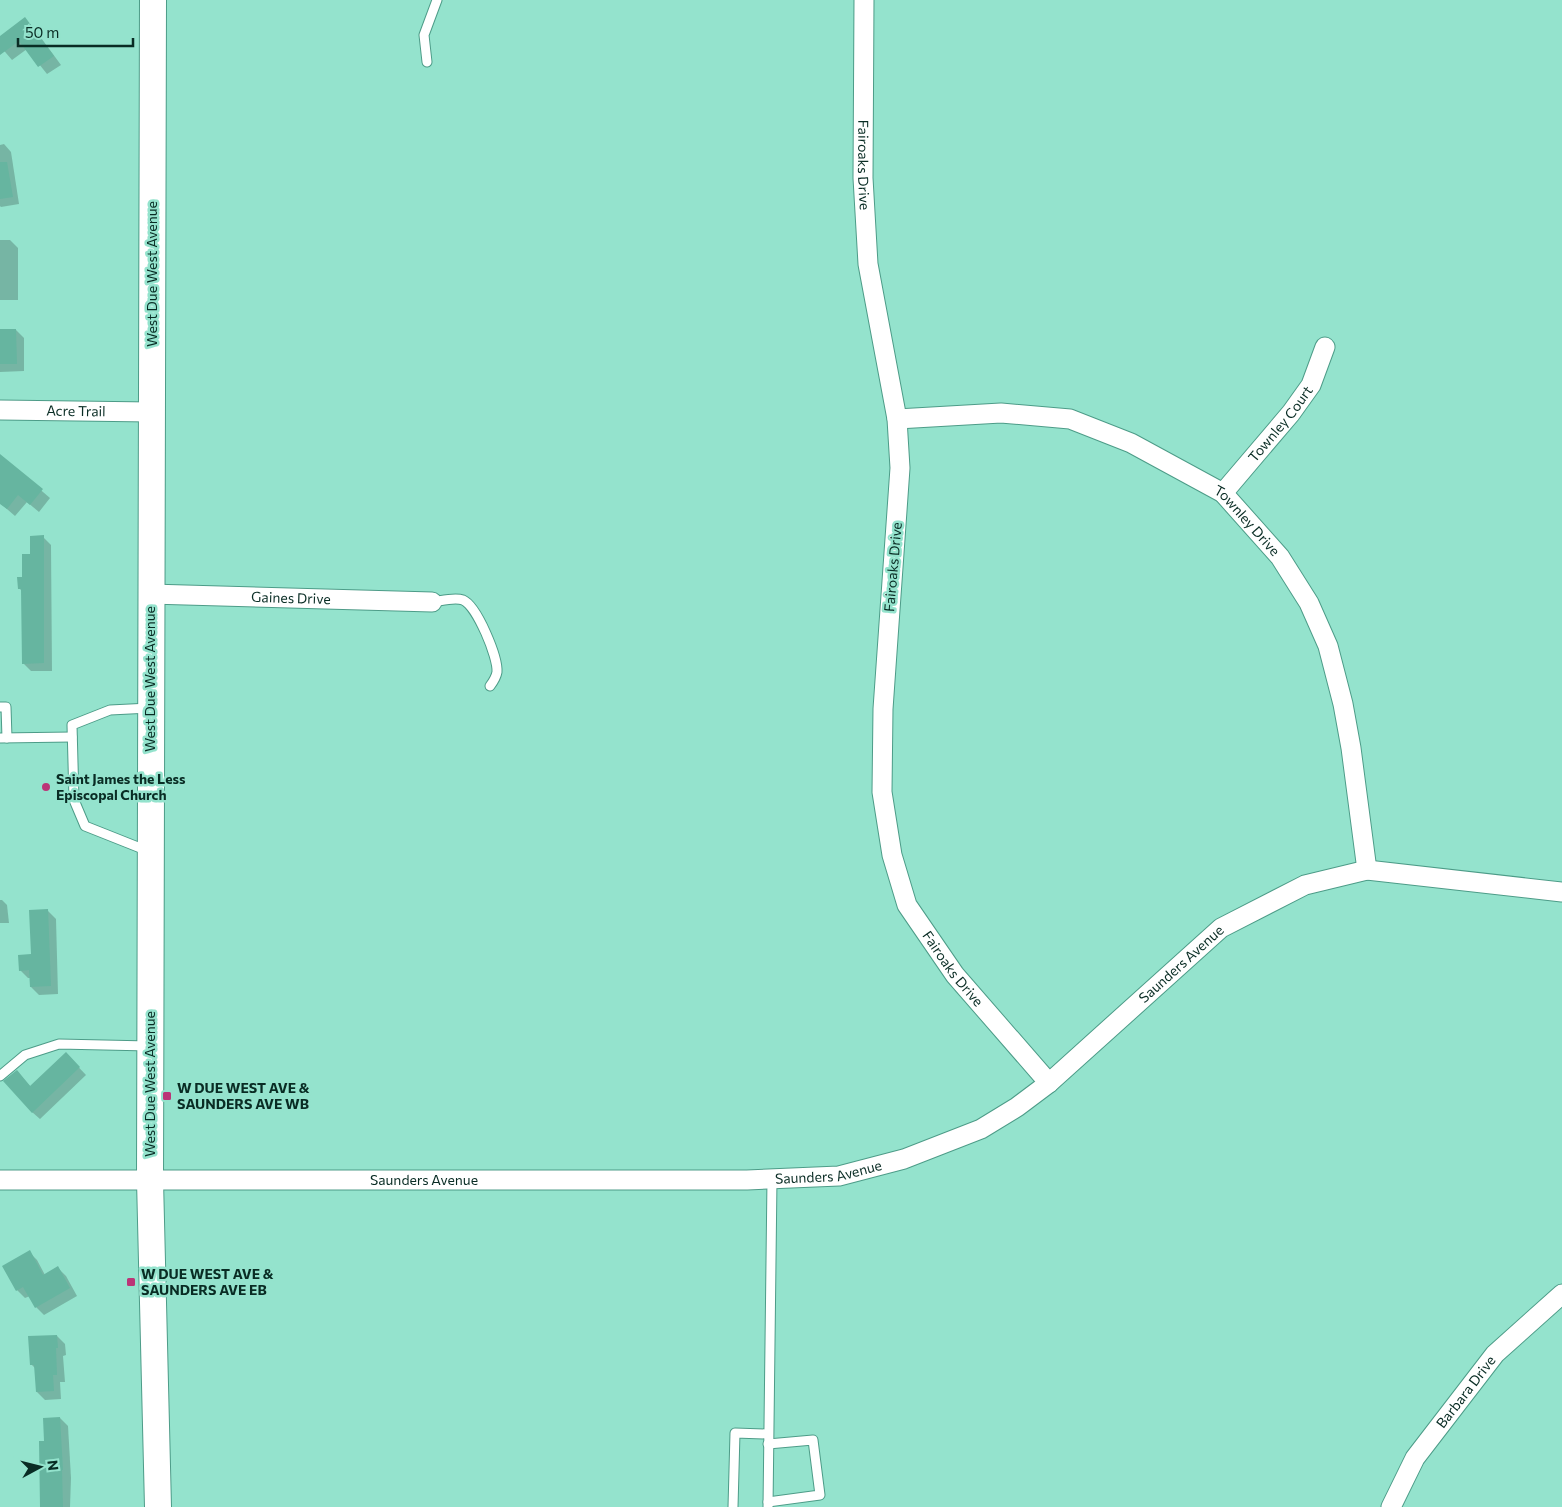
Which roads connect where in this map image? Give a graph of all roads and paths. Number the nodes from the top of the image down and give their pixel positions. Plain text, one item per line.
1 (153, 0) edge
2 (437, 0) edge
3 (864, 0) edge
4 (427, 62) dead end
5 (1326, 347) dead end
6 (0, 410) edge
7 (151, 412) junction
8 (897, 419) junction
9 (1223, 493) junction
10 (150, 594) junction
11 (432, 602) joint
12 (490, 686) dead end
13 (0, 707) edge
14 (150, 708) junction
15 (72, 737) junction
16 (4, 738) edge
17 (150, 852) junction
18 (1367, 870) junction
19 (1562, 892) edge
20 (150, 1046) junction
21 (0, 1076) edge
22 (1049, 1084) junction
23 (772, 1179) junction
24 (0, 1180) edge
25 (150, 1180) junction
26 (1562, 1294) edge
27 (768, 1434) junction
28 (768, 1444) junction
29 (768, 1504) edge
30 (158, 1507) edge
31 (733, 1507) edge
32 (1391, 1507) edge

1 - 7 main road, West Due West Avenue
2 - 4 lane
3 - 8 street, Fairoaks Drive
5 - 9 street, Townley Court
6 - 7 street, Acre Trail
7 - 10 main road, West Due West Avenue
8 - 9 street, Townley Drive
8 - 22 street, Fairoaks Drive
9 - 18 street, Townley Drive
10 - 11 street, Gaines Drive
10 - 14 main road, West Due West Avenue
11 - 12 lane
13 - 16 lane
14 - 15 lane
14 - 17 main road, West Due West Avenue
15 - 16 lane
15 - 17 lane
17 - 20 main road, West Due West Avenue
18 - 19 street, Saunders Avenue
18 - 22 street, Saunders Avenue
20 - 21 lane
20 - 25 main road, West Due West Avenue
22 - 23 street, Saunders Avenue
23 - 25 street, Saunders Avenue
23 - 27 lane
24 - 25 street, Saunders Avenue
25 - 30 main road, West Due West Avenue
26 - 32 street, Barbara Drive
27 - 28 lane
27 - 31 lane
28 - 29 lane
28 - 29 lane

